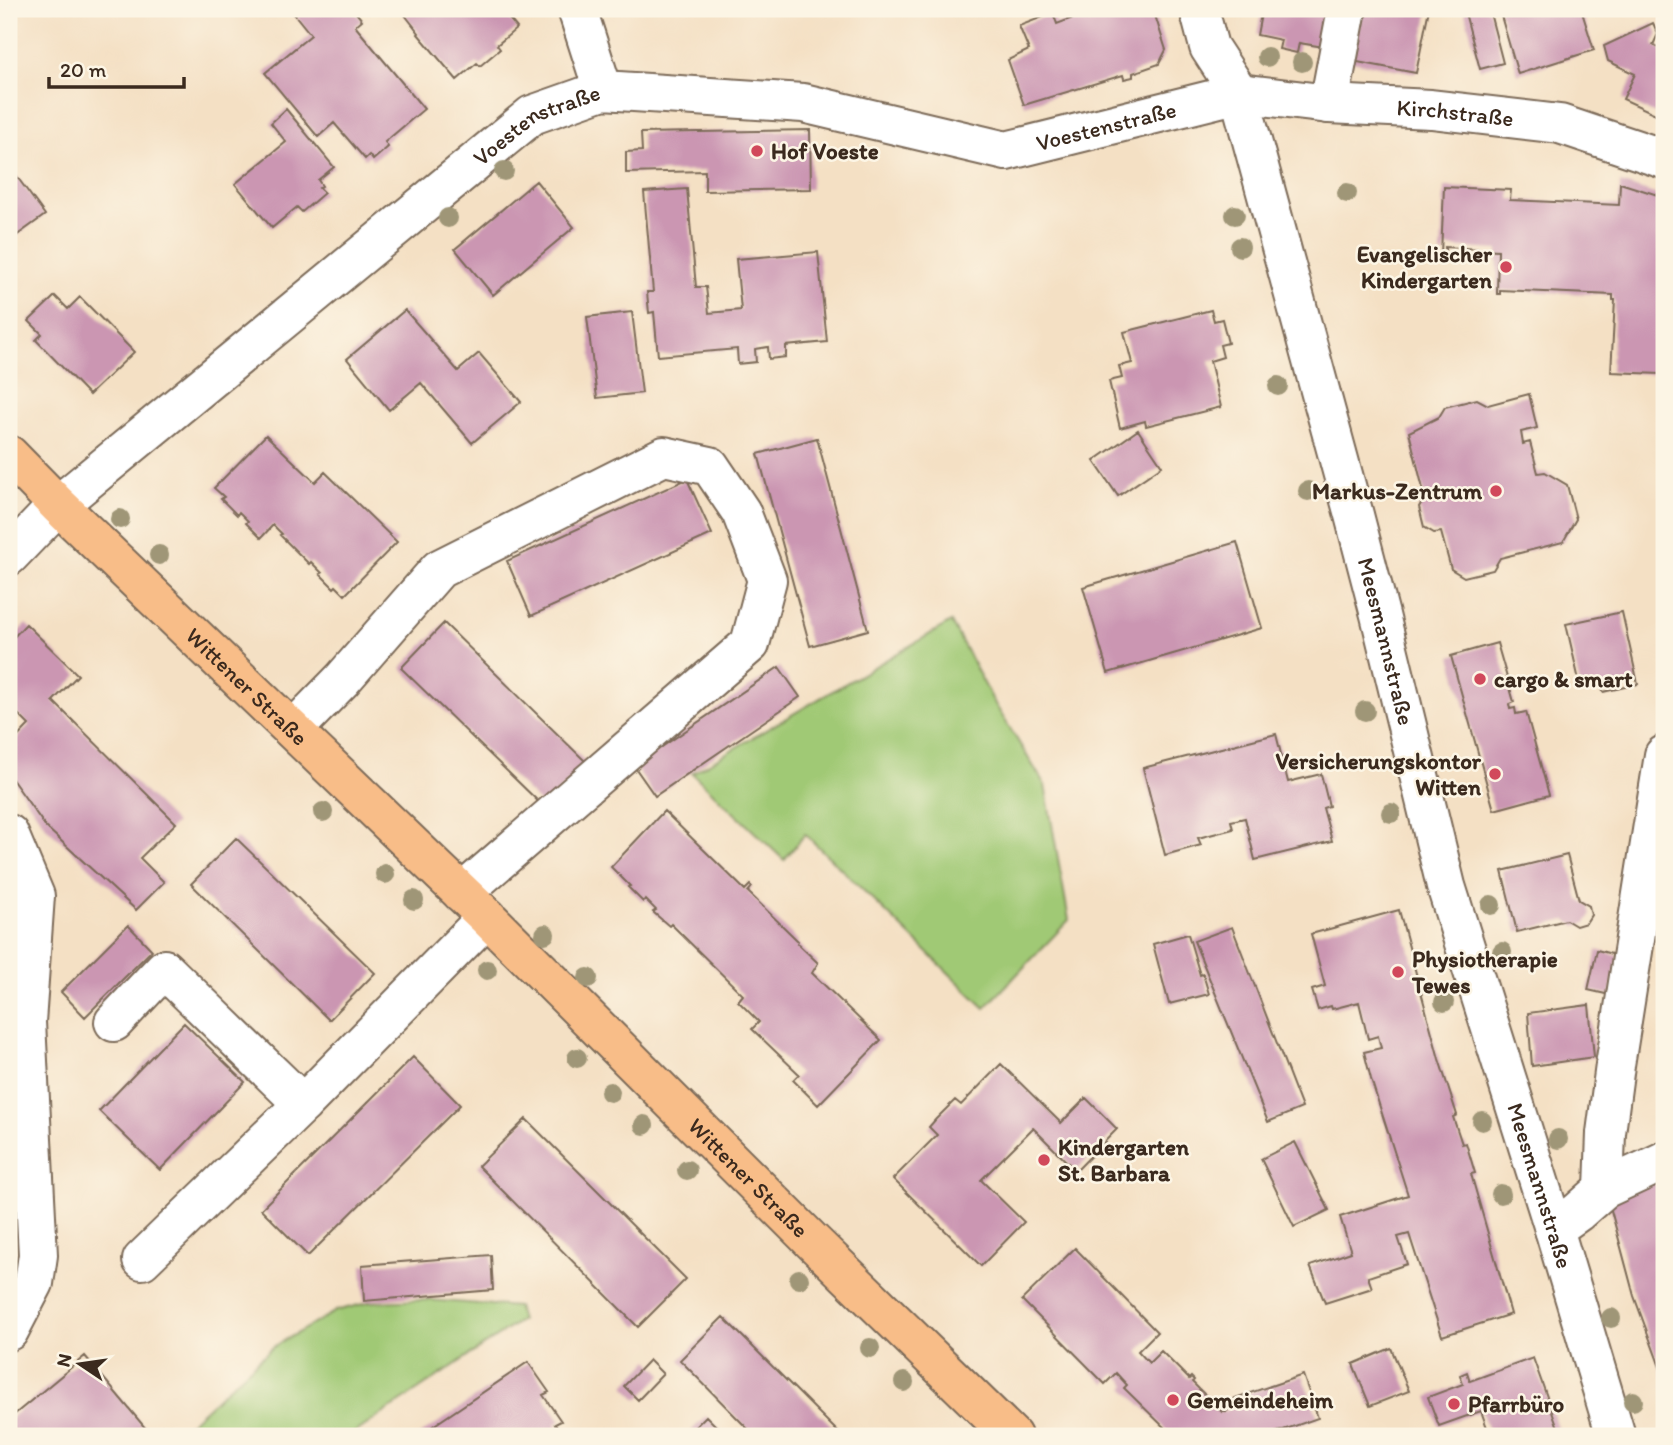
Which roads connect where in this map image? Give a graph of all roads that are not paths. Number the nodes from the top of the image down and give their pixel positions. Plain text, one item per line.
1 (576, 9) edge
2 (1199, 9) edge
3 (1347, 9) edge
4 (603, 90) junction
5 (1239, 93) junction
6 (1329, 104) junction
7 (1664, 159) edge
8 (9, 455) edge
9 (58, 505) junction
10 (9, 556) edge
11 (293, 730) junction
12 (1664, 755) edge
13 (9, 834) edge
14 (474, 905) junction
15 (114, 1022) dead end
16 (303, 1104) junction
17 (1664, 1161) edge
18 (1604, 1189) junction
19 (1554, 1229) junction
20 (142, 1260) dead end
21 (9, 1331) edge
22 (1012, 1436) edge
23 (1616, 1436) edge

1 - 4 street
2 - 5 street, Meesmannstraße
3 - 6 street
4 - 5 street, Voestenstraße
4 - 9 street, Voestenstraße
5 - 6 street, Kirchstraße
5 - 19 street, Meesmannstraße
6 - 7 street, Kirchstraße
8 - 9 main road, Wittener Straße
9 - 10 street, Voestenstraße
9 - 11 main road, Wittener Straße
11 - 14 main road, Wittener Straße
11 - 14 street
12 - 18 street
13 - 21 street
14 - 16 street
14 - 22 main road, Wittener Straße
15 - 16 street
16 - 20 street
17 - 18 street
18 - 19 street
19 - 23 street, Meesmannstraße

